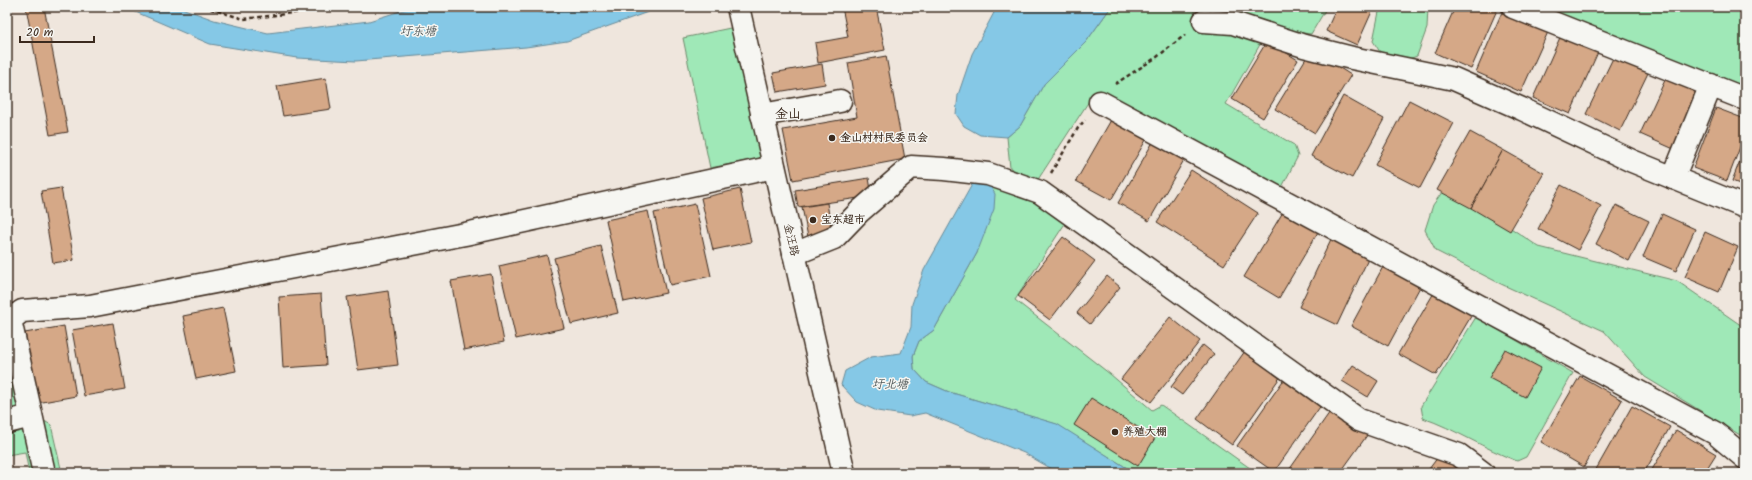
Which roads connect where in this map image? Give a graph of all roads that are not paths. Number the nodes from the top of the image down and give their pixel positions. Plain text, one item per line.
1 (738, 7) edge
2 (1513, 7) edge
3 (1204, 21) dead end
4 (1711, 86) junction
5 (1745, 99) edge
6 (840, 101) dead end
7 (1100, 102) dead end
8 (762, 115) junction
9 (774, 167) junction
10 (1673, 178) junction
11 (1745, 207) edge
12 (794, 254) junction
13 (32, 416) junction
14 (7, 422) edge
15 (1745, 458) edge
16 (44, 473) edge
17 (844, 473) edge
18 (1483, 473) edge

1 - 8 street, 金汪路
2 - 4 street
3 - 10 street
4 - 5 street
4 - 10 street
6 - 8 street
7 - 15 street
8 - 9 street, 金汪路
9 - 12 street, 金汪路
9 - 13 street
10 - 11 street
12 - 17 street, 金汪路
12 - 18 street
13 - 14 street
13 - 16 street

